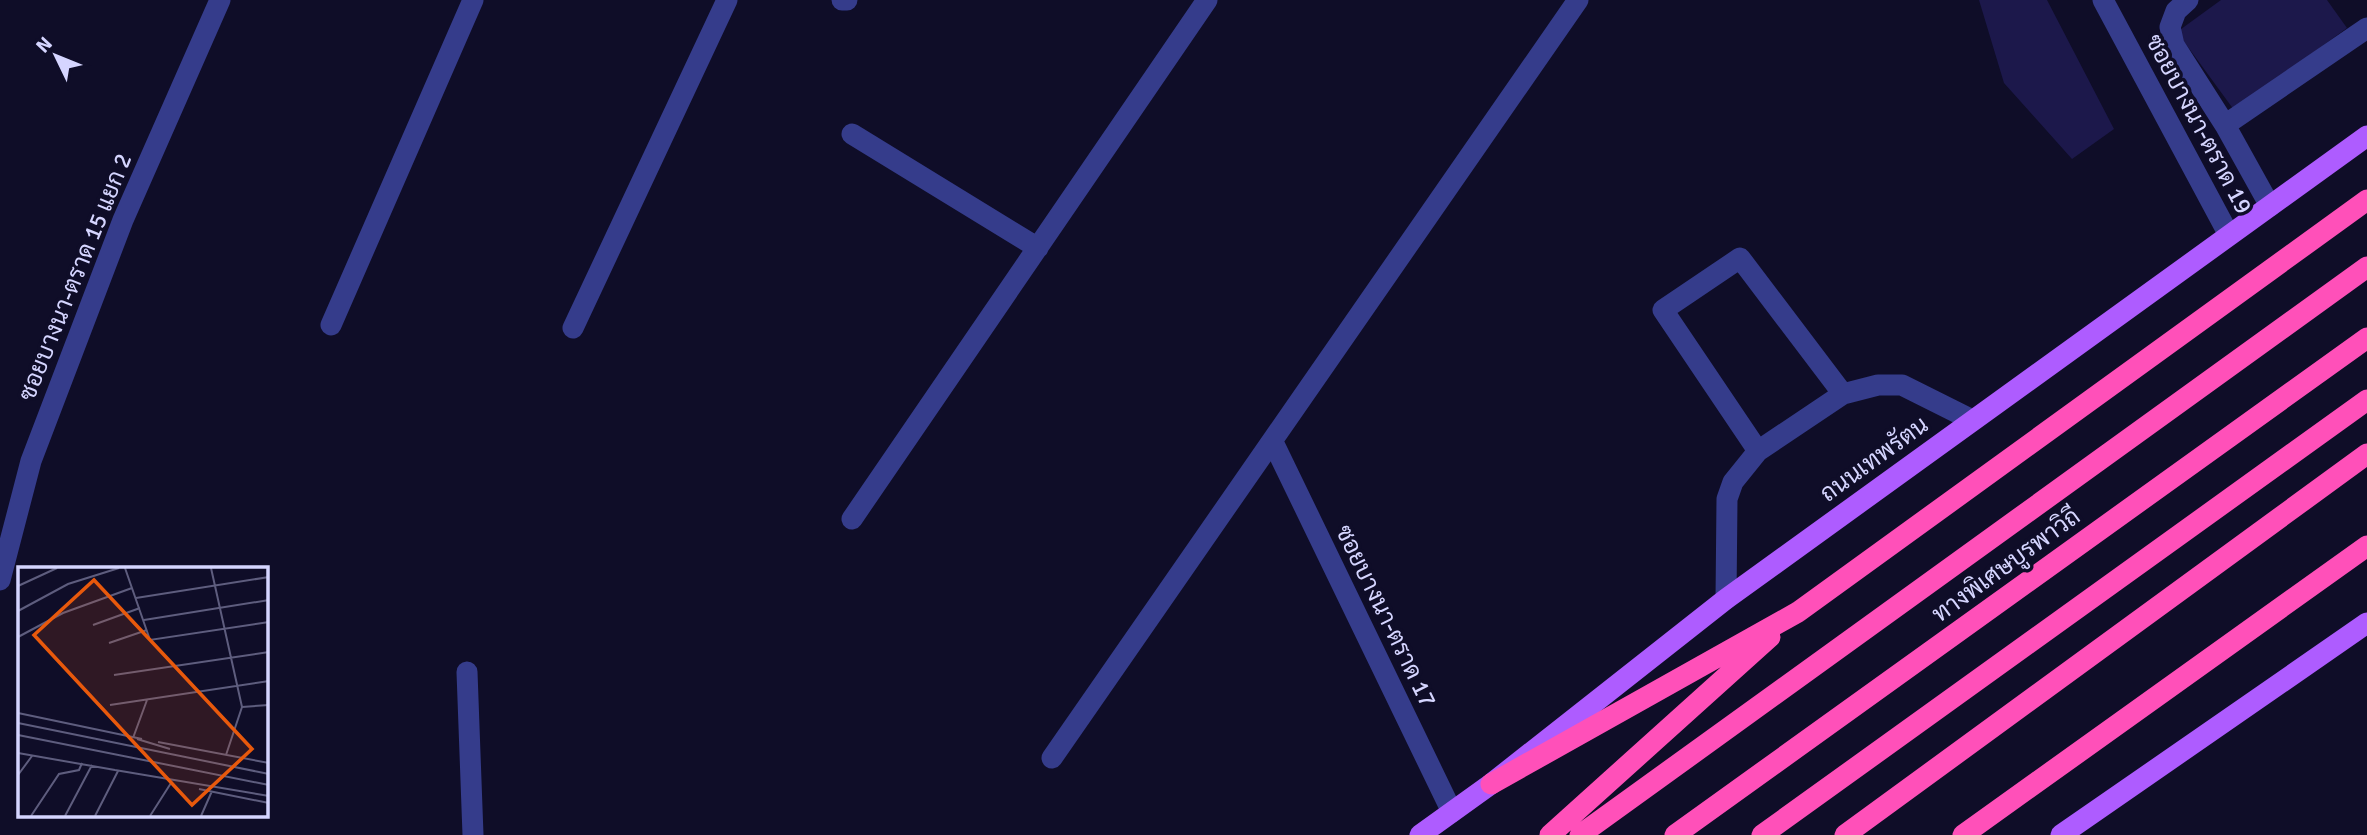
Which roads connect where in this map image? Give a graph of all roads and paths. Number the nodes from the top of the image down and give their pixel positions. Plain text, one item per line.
1 (220, 0) edge
2 (473, 0) edge
3 (727, 0) edge
4 (1207, 0) edge
5 (1578, 0) edge
6 (2103, 0) edge
7 (2188, 0) edge
8 (2367, 29) edge
9 (2225, 125) junction
10 (852, 134) dead end
11 (2367, 136) edge
12 (2367, 200) edge
13 (2270, 206) junction
14 (2229, 235) junction
15 (1038, 248) junction
16 (2367, 267) edge
17 (331, 326) dead end
18 (573, 328) dead end
19 (2367, 338) edge
20 (1843, 394) junction
21 (2367, 400) edge
22 (1972, 420) junction
23 (1273, 442) junction
24 (1758, 451) junction
25 (2367, 454) edge
26 (852, 519) dead end
27 (2367, 546) edge
28 (0, 580) edge
29 (1726, 599) junction
30 (1798, 612) junction
31 (2367, 623) edge
32 (467, 672) dead end
33 (1052, 758) dead end
34 (1491, 784) junction
35 (1452, 812) junction
36 (473, 835) edge
37 (1420, 835) edge
38 (1550, 835) edge
39 (1580, 835) edge
40 (1675, 835) edge
41 (1762, 835) edge
42 (1845, 835) edge
43 (1963, 835) edge
44 (2061, 835) edge

1 - 28 street, ซอยบางนา-ตราด 15 แยก 2
2 - 17 street
3 - 18 street
4 - 15 street
5 - 23 street
6 - 14 street, ซอยบางนา-ตราด 19
7 - 9 street
8 - 9 street
9 - 13 street
10 - 15 street
11 - 13 main road, ถนนเทพรัตน
12 - 30 highway
13 - 14 main road, ถนนเทพรัตน
14 - 22 main road, ถนนเทพรัตน
15 - 26 street
16 - 39 highway
19 - 40 highway, ทางพิเศษบูรพาวิถี
20 - 22 street
20 - 24 street
20 - 24 street
21 - 41 highway
22 - 29 main road, ถนนเทพรัตน
23 - 33 street
23 - 35 street, ซอยบางนา-ตราด 17
24 - 29 street
25 - 42 highway
27 - 43 highway
29 - 34 main road, ถนนเทพรัตน
30 - 34 highway
30 - 38 highway
31 - 44 main road
32 - 36 street
34 - 35 main road, ถนนเทพรัตน
35 - 37 main road, ถนนเทพรัตน

